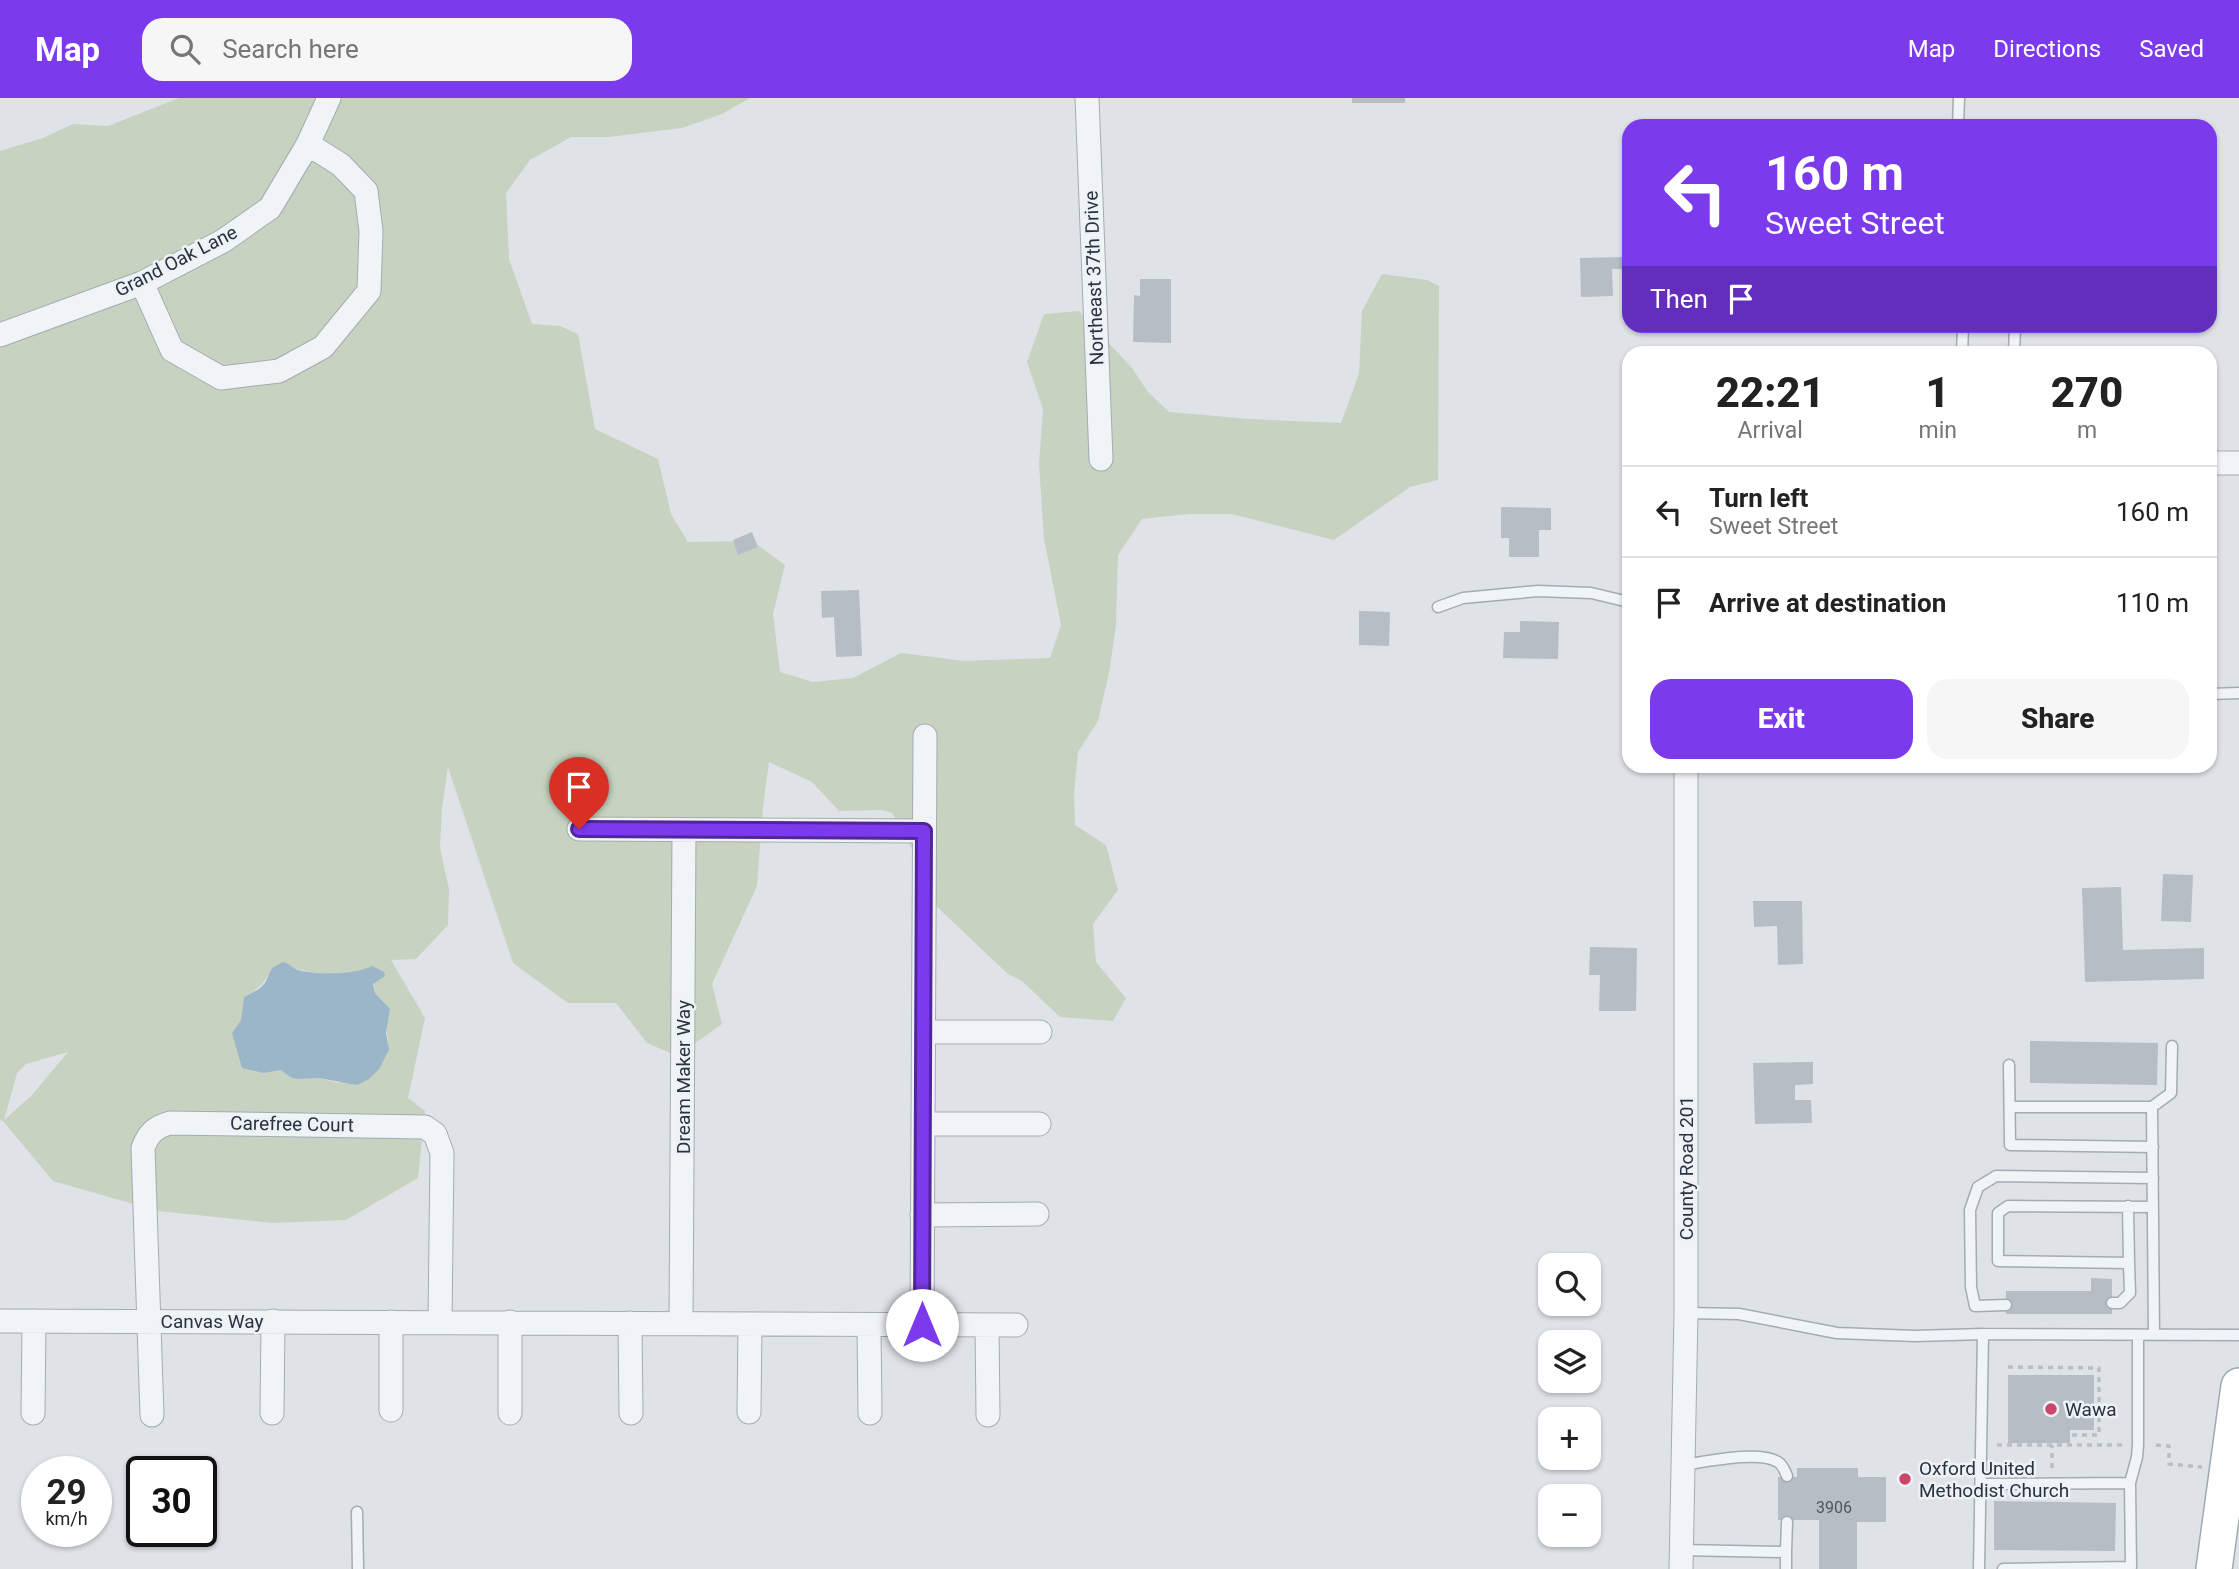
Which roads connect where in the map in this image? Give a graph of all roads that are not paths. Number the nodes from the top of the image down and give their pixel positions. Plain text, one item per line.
1 (329, 98) edge
2 (1087, 98) edge
3 (1959, 98) edge
4 (1958, 119) edge
5 (308, 144) junction
6 (142, 283) junction
7 (0, 335) edge
8 (1101, 459) dead end
9 (2217, 463) edge
10 (2239, 463) edge
11 (1622, 600) edge
12 (1438, 607) dead end
13 (2239, 693) edge
14 (2217, 694) edge
15 (925, 736) dead end
16 (1685, 773) edge
17 (579, 829) dead end
18 (684, 831) junction
19 (924, 831) junction
20 (924, 1032) junction
21 (1040, 1032) dead end
22 (2172, 1046) dead end
23 (2009, 1065) dead end
24 (2010, 1107) junction
25 (2152, 1107) junction
26 (923, 1124) junction
27 (1040, 1124) dead end
28 (2153, 1147) junction
29 (2153, 1178) junction
30 (2128, 1206) junction
31 (2153, 1207) junction
32 (1037, 1214) dead end
33 (922, 1215) junction
34 (2129, 1262) junction
35 (2112, 1303) dead end
36 (2006, 1305) dead end
37 (1686, 1313) junction
38 (0, 1321) edge
39 (34, 1321) junction
40 (150, 1321) junction
41 (273, 1321) junction
42 (391, 1322) junction
43 (440, 1322) junction
44 (510, 1322) junction
45 (630, 1324) junction
46 (681, 1324) junction
47 (750, 1324) junction
48 (922, 1325) junction
49 (987, 1325) junction
50 (1016, 1325) dead end
51 (869, 1326) junction
52 (1983, 1334) junction
53 (2138, 1335) junction
54 (2154, 1335) junction
55 (2239, 1335) edge
56 (2239, 1386) edge
57 (391, 1410) dead end
58 (749, 1412) dead end
59 (33, 1413) dead end
60 (272, 1413) dead end
61 (510, 1413) dead end
62 (631, 1413) dead end
63 (870, 1413) dead end
64 (152, 1415) dead end
65 (989, 1415) dead end
66 (1683, 1465) junction
67 (1787, 1476) dead end
68 (2130, 1483) junction
69 (1980, 1484) junction
70 (357, 1512) dead end
71 (1787, 1522) dead end
72 (1786, 1552) junction
73 (1681, 1560) edge
74 (358, 1569) edge
75 (1786, 1569) edge
76 (1979, 1569) edge
77 (2003, 1569) edge
78 (2214, 1569) edge

1 - 5 street, Grand Oak Lane
2 - 8 street, Northeast 37th Drive
3 - 4 lane
5 - 6 street, Grand Oak Lane
5 - 6 street
6 - 7 street, Grand Oak Lane
9 - 10 street
11 - 12 lane
13 - 14 lane
15 - 19 street
16 - 37 street, County Road 201
17 - 18 street
18 - 19 street
18 - 46 street, Dream Maker Way
19 - 20 street
20 - 21 street
20 - 26 street
22 - 25 lane
23 - 24 lane
24 - 25 lane
24 - 28 lane
25 - 28 lane
26 - 27 street
26 - 33 street
28 - 29 lane
29 - 31 lane
29 - 36 lane
30 - 31 lane
30 - 34 lane
30 - 34 lane
31 - 54 lane
32 - 33 street
33 - 48 street
34 - 35 lane
37 - 52 lane
37 - 66 street, County Road 201
38 - 39 street, Canvas Way
39 - 40 street, Canvas Way
39 - 59 street
40 - 41 street, Canvas Way
40 - 43 street, Carefree Court
40 - 64 street, Canvas Way
41 - 42 street, Canvas Way
41 - 60 street, Canvas Way
42 - 43 street, Canvas Way
42 - 57 street
43 - 44 street, Canvas Way
44 - 45 street, Canvas Way
44 - 61 street
45 - 46 street, Canvas Way
45 - 62 street
46 - 47 street, Canvas Way
47 - 51 street, Canvas Way
47 - 58 street
48 - 49 street, Canvas Way
48 - 51 street, Canvas Way
49 - 50 street, Canvas Way
49 - 65 street
51 - 63 street
52 - 53 lane
52 - 69 lane
53 - 54 lane
53 - 68 lane
54 - 55 lane
56 - 78 main road
66 - 67 lane
66 - 73 street, County Road 201
68 - 69 lane
68 - 77 lane
69 - 76 lane
70 - 74 lane
71 - 72 lane
72 - 73 lane
72 - 75 lane

